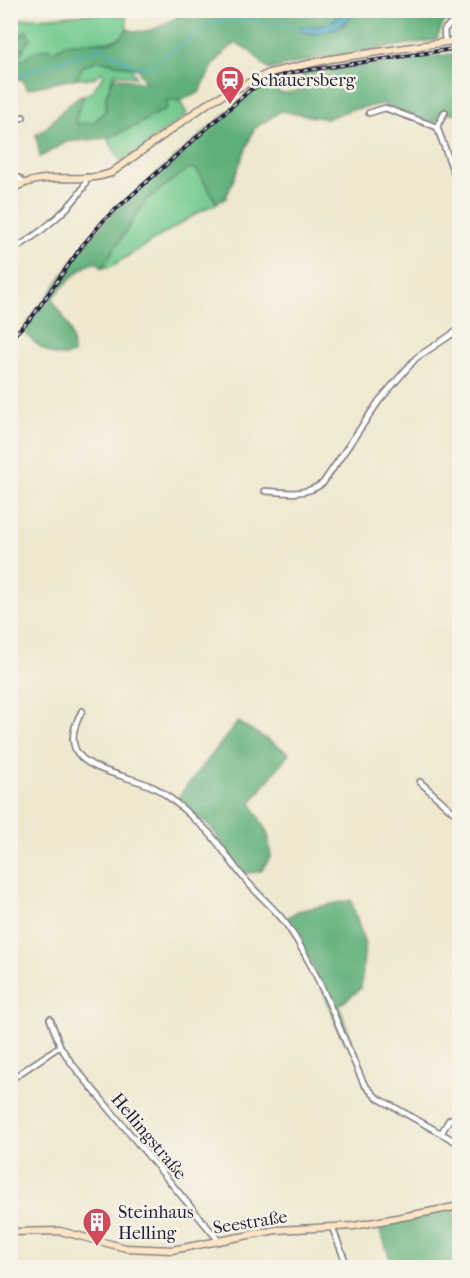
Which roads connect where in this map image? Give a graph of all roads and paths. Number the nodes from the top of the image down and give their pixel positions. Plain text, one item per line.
1 (184, 10) edge
2 (179, 14) dead end
3 (459, 22) edge
4 (459, 40) edge
5 (445, 42) junction
6 (446, 112) dead end
7 (369, 113) dead end
8 (23, 117) dead end
9 (10, 122) edge
10 (437, 128) junction
11 (87, 177) junction
12 (10, 180) edge
13 (23, 183) junction
14 (459, 189) edge
15 (10, 190) edge
16 (10, 251) edge
17 (459, 329) edge
18 (265, 491) dead end
19 (82, 711) dead end
20 (420, 782) dead end
21 (459, 818) edge
22 (50, 1019) dead end
23 (60, 1046) junction
24 (10, 1080) edge
25 (459, 1114) edge
26 (442, 1132) junction
27 (459, 1144) edge
28 (459, 1206) edge
29 (332, 1227) junction
30 (10, 1232) edge
31 (219, 1241) junction
32 (348, 1268) edge

1 - 2 street
3 - 5 street
4 - 5 main road
5 - 11 main road
6 - 10 street
7 - 10 street
8 - 9 street
10 - 14 street
11 - 13 main road
11 - 16 street
12 - 13 street
13 - 15 main road
17 - 18 street
19 - 26 street
20 - 21 street
22 - 23 street, Hellingstraße
23 - 24 street
23 - 31 street, Hellingstraße
25 - 26 street
26 - 27 street
28 - 29 main road, Seestraße
29 - 31 main road, Seestraße
29 - 32 street
30 - 31 main road, Seestraße

